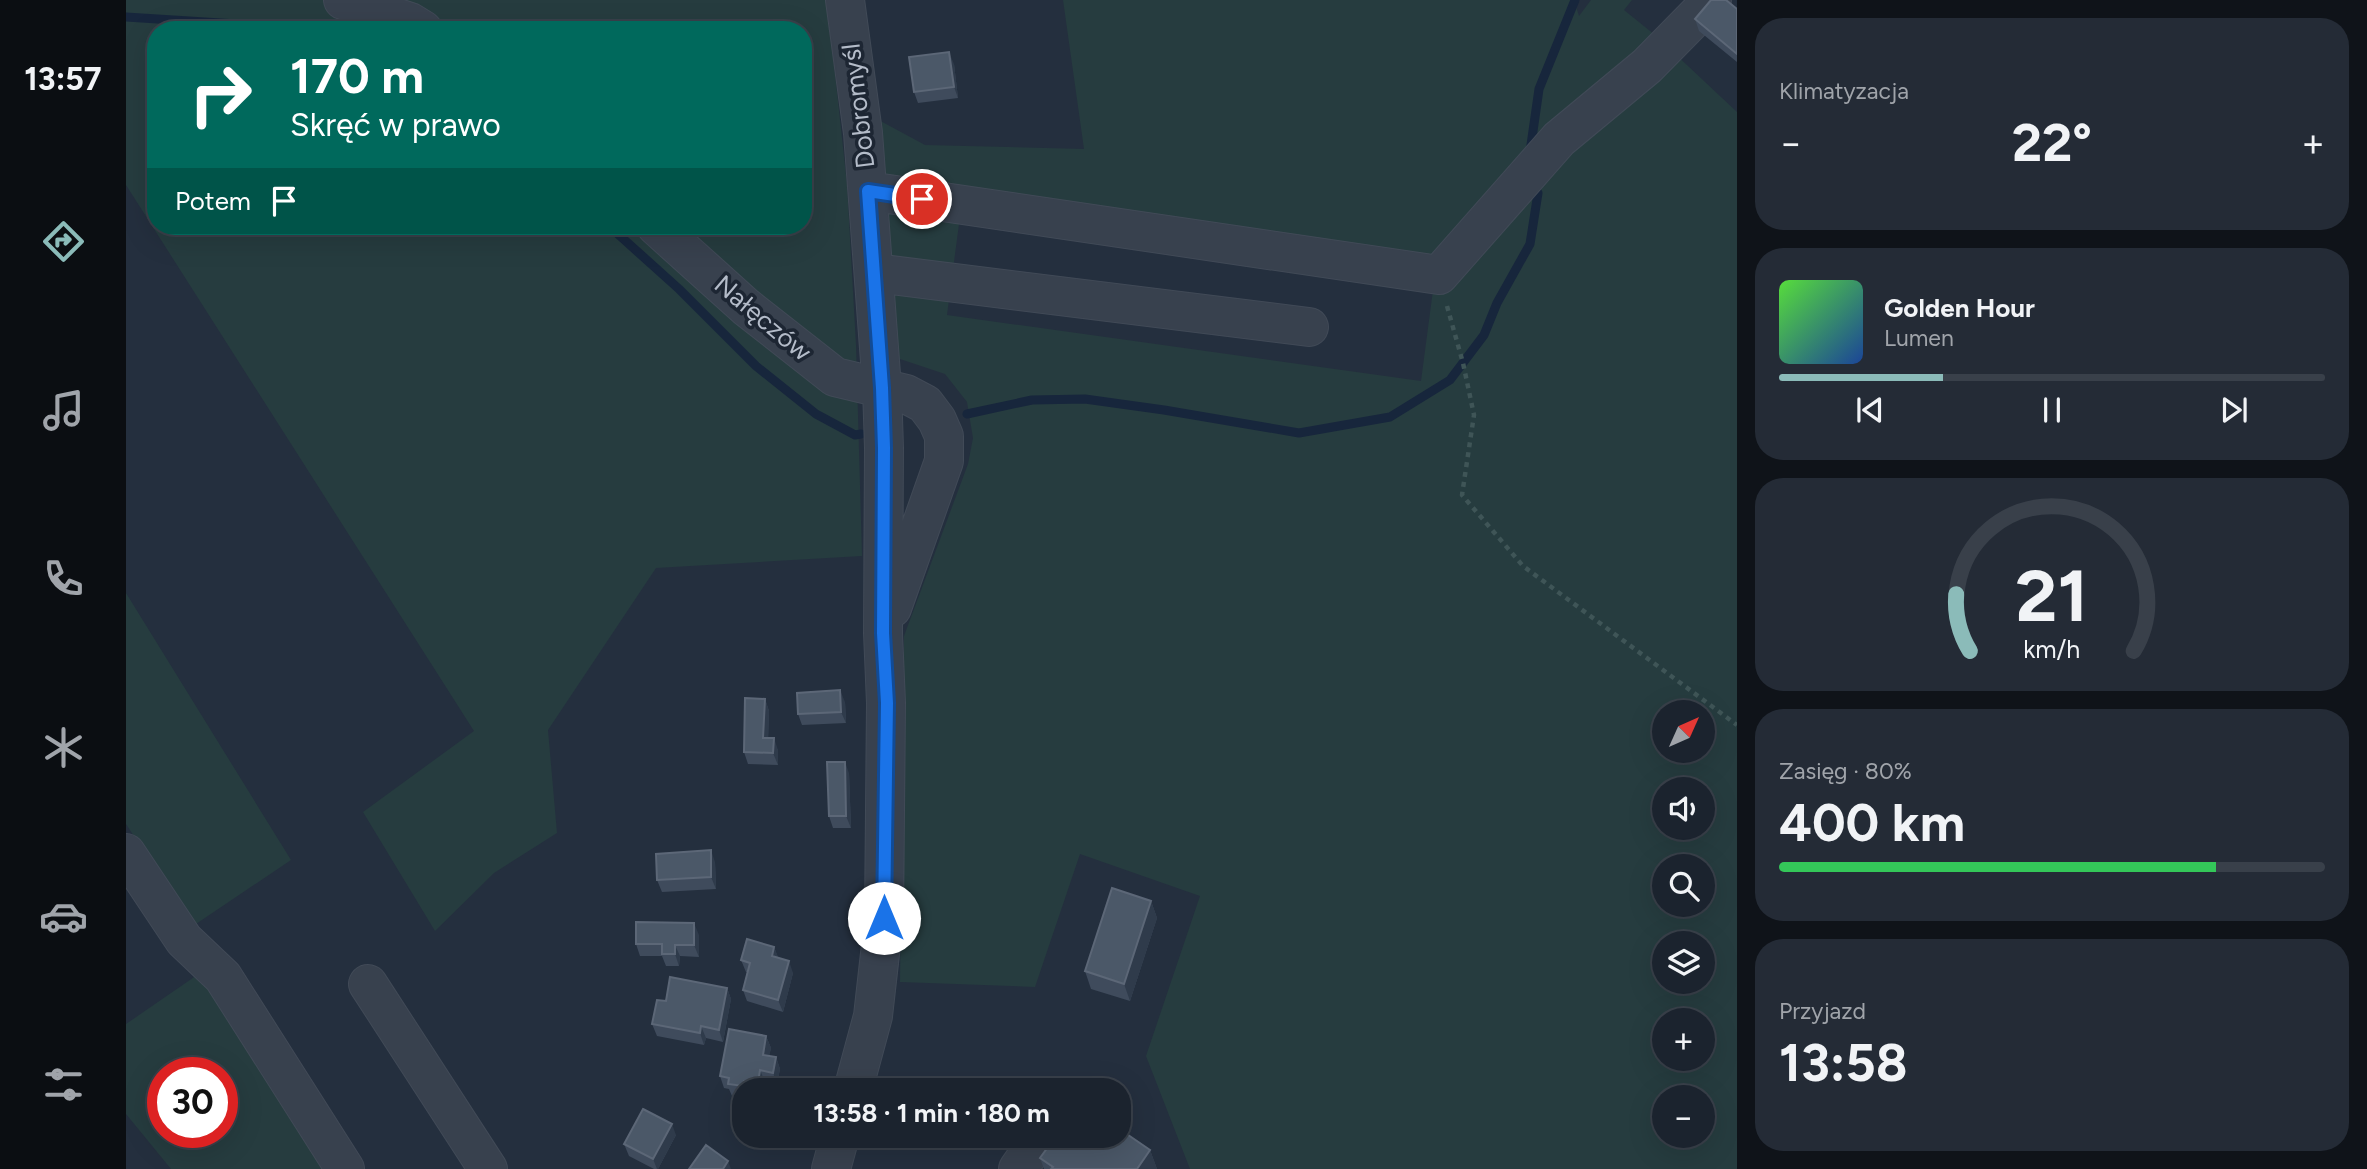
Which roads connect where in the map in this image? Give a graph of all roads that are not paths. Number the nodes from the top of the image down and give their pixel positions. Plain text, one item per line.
1 (343, 0) edge
2 (845, 0) edge
3 (1712, 0) edge
4 (407, 21) edge
5 (868, 191) junction
6 (666, 235) edge
7 (874, 274) junction
8 (1309, 327) dead end
9 (882, 388) junction
10 (883, 633) junction
11 (126, 853) edge
12 (368, 984) dead end
13 (856, 1078) edge
14 (837, 1148) edge
15 (1033, 1148) edge
16 (345, 1169) edge
17 (488, 1169) edge
18 (831, 1169) edge
19 (1018, 1169) edge

1 - 4 street
2 - 5 street, Dobromyśl
3 - 5 street
5 - 7 street, Dobromyśl
6 - 9 street, Nałęczów
7 - 8 street
7 - 9 street, Dobromyśl
9 - 10 street, Dobromyśl
9 - 10 street, Nałęczów
10 - 13 street, Dobromyśl
11 - 16 street
12 - 17 street
14 - 18 street
15 - 19 street

